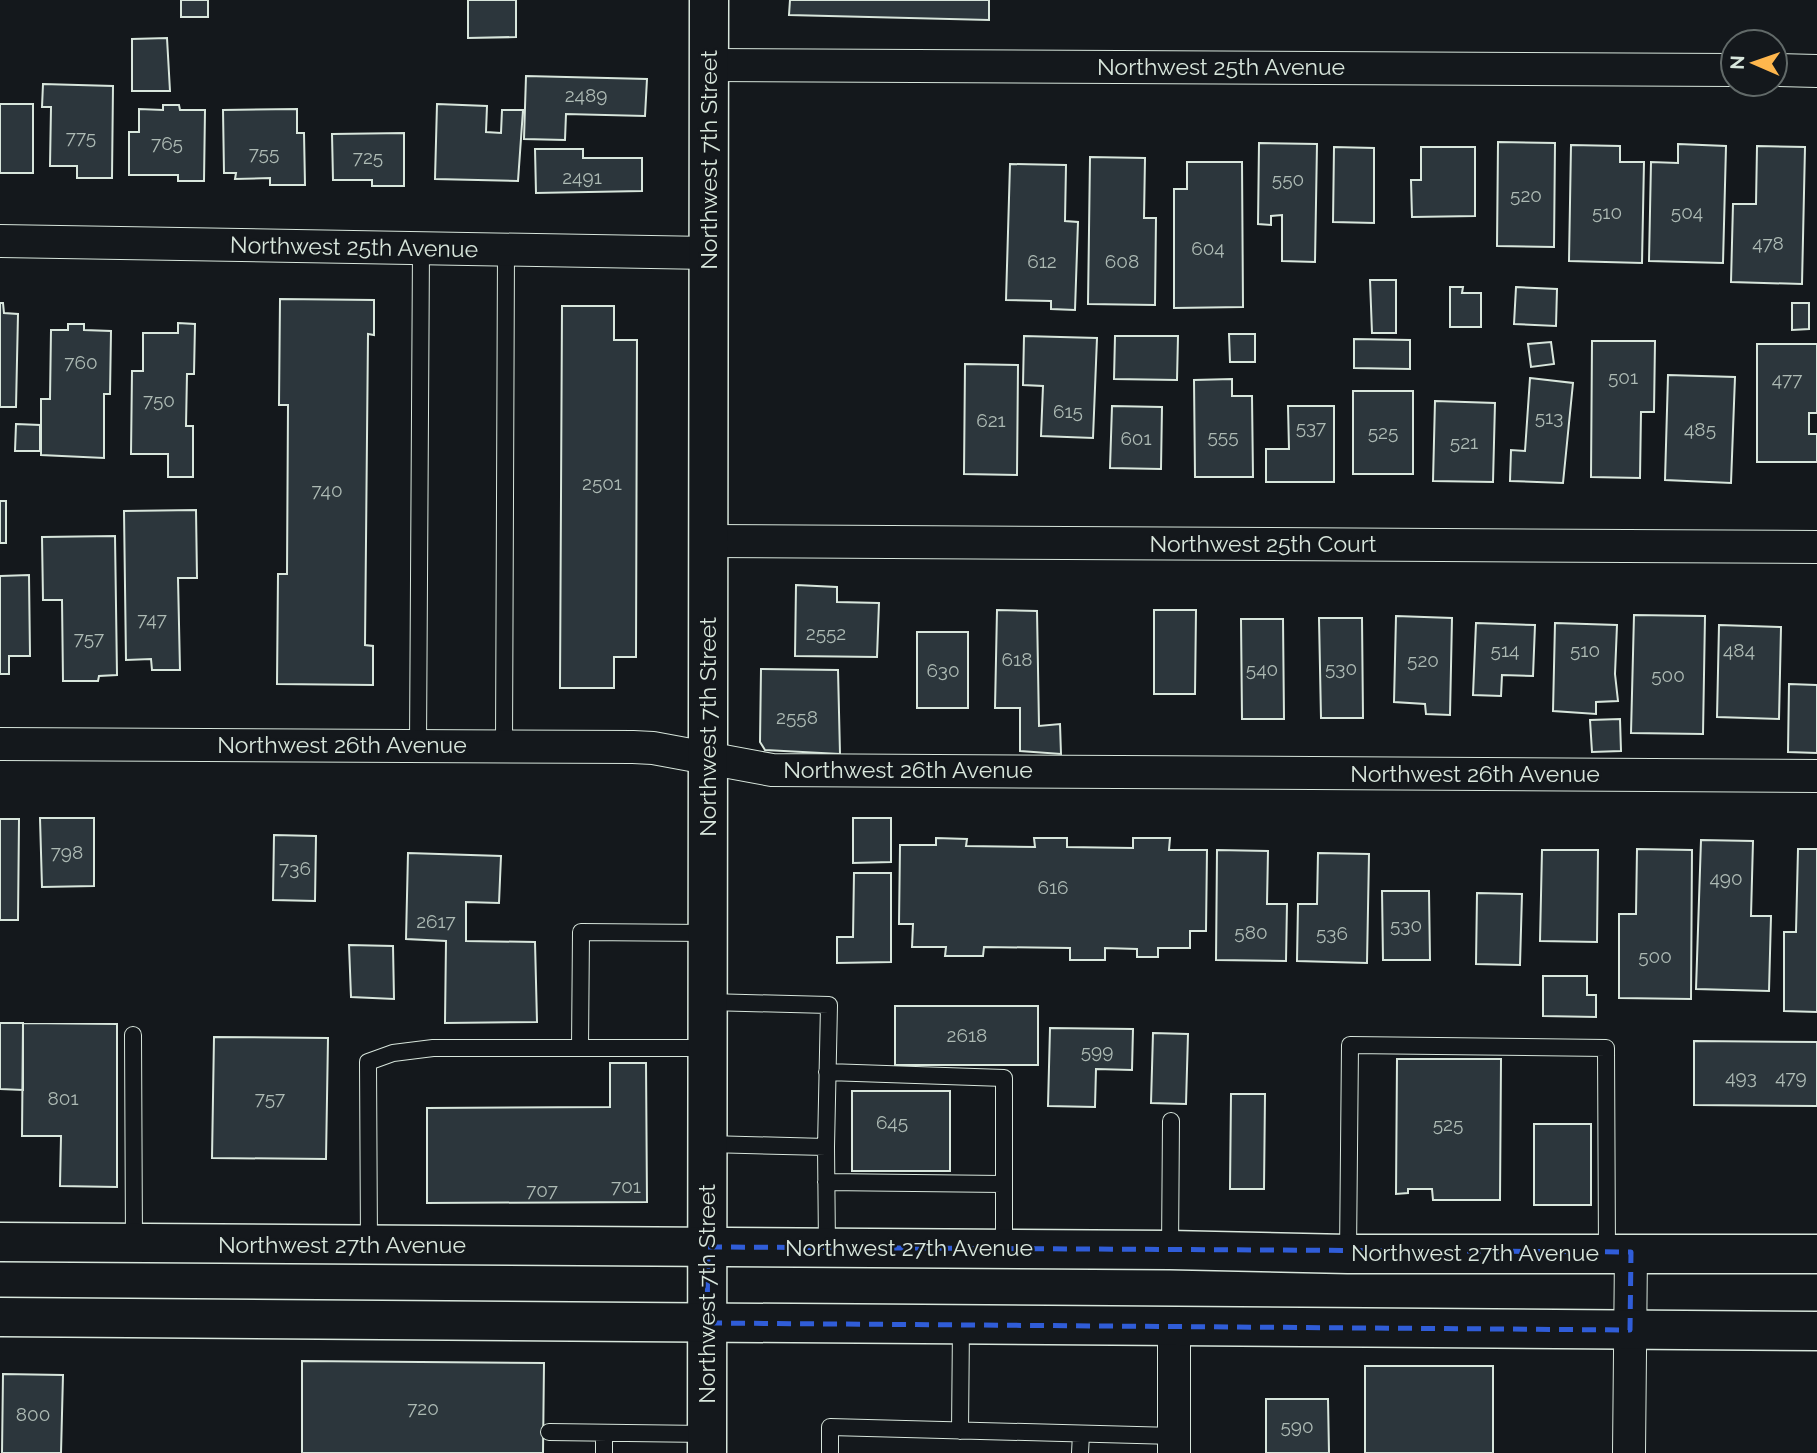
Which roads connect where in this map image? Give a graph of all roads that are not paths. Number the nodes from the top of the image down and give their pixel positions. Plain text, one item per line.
1 (709, 0) edge
2 (709, 65) junction
3 (1719, 70) edge
4 (1789, 70) edge
5 (1817, 71) edge
6 (0, 241) edge
7 (421, 248) junction
8 (506, 250) junction
9 (708, 253) junction
10 (709, 541) junction
11 (1817, 547) edge
12 (0, 744) edge
13 (418, 745) junction
14 (504, 746) junction
15 (706, 758) junction
16 (1817, 776) edge
17 (708, 933) junction
18 (708, 1002) junction
19 (133, 1035) dead end
20 (580, 1048) junction
21 (708, 1048) junction
22 (827, 1072) junction
23 (1171, 1121) dead end
24 (708, 1144) junction
25 (827, 1147) junction
26 (826, 1182) junction
27 (1002, 1184) junction
28 (0, 1242) edge
29 (134, 1243) junction
30 (369, 1245) junction
31 (708, 1247) junction
32 (827, 1247) junction
33 (1004, 1249) junction
34 (1170, 1250) junction
35 (1619, 1252) junction
36 (1348, 1254) junction
37 (1817, 1254) edge
38 (0, 1317) edge
39 (707, 1323) junction
40 (961, 1325) junction
41 (1174, 1327) junction
42 (1630, 1330) junction
43 (1817, 1331) edge
44 (960, 1431) junction
45 (549, 1432) dead end
46 (604, 1434) junction
47 (1081, 1434) junction
48 (707, 1444) edge
49 (1174, 1444) edge
50 (604, 1453) edge
51 (830, 1453) edge
52 (1080, 1453) edge
53 (1629, 1453) edge

1 - 2 main road, Northwest 7th Street
2 - 3 street, Northwest 25th Avenue
2 - 9 main road, Northwest 7th Street
4 - 5 street
6 - 7 street, Northwest 25th Avenue
7 - 8 street, Northwest 25th Avenue
7 - 13 lane
8 - 9 street, Northwest 25th Avenue
8 - 14 lane
9 - 10 main road, Northwest 7th Street
10 - 11 street, Northwest 25th Court
10 - 15 main road, Northwest 7th Street
12 - 13 street, Northwest 26th Avenue
13 - 14 street, Northwest 26th Avenue
14 - 15 street, Northwest 26th Avenue
15 - 16 street, Northwest 26th Avenue
15 - 17 main road, Northwest 7th Street
17 - 18 main road, Northwest 7th Street
17 - 20 lane
18 - 21 main road, Northwest 7th Street
18 - 22 lane
19 - 29 lane
20 - 21 lane
20 - 30 lane
21 - 24 main road, Northwest 7th Street
22 - 25 lane
22 - 27 lane
23 - 34 lane
24 - 25 lane
24 - 31 main road, Northwest 7th Street
25 - 26 lane
26 - 27 lane
26 - 32 lane
27 - 33 lane
28 - 29 main road, Northwest 27th Avenue
29 - 30 main road, Northwest 27th Avenue
30 - 31 main road, Northwest 27th Avenue
31 - 32 main road, Northwest 27th Avenue
31 - 39 main road, Northwest 7th Street
32 - 33 main road, Northwest 27th Avenue
33 - 34 main road, Northwest 27th Avenue
34 - 36 main road, Northwest 27th Avenue
35 - 36 main road, Northwest 27th Avenue
35 - 36 lane
35 - 37 main road, Northwest 27th Avenue
35 - 42 street
38 - 39 main road
39 - 40 main road
39 - 48 main road, Northwest 7th Street
40 - 41 main road
40 - 44 lane
41 - 42 main road
41 - 49 street
42 - 43 main road
42 - 53 street
44 - 47 lane
44 - 51 lane
45 - 46 lane
46 - 48 lane
46 - 50 lane
47 - 49 lane
47 - 52 lane

